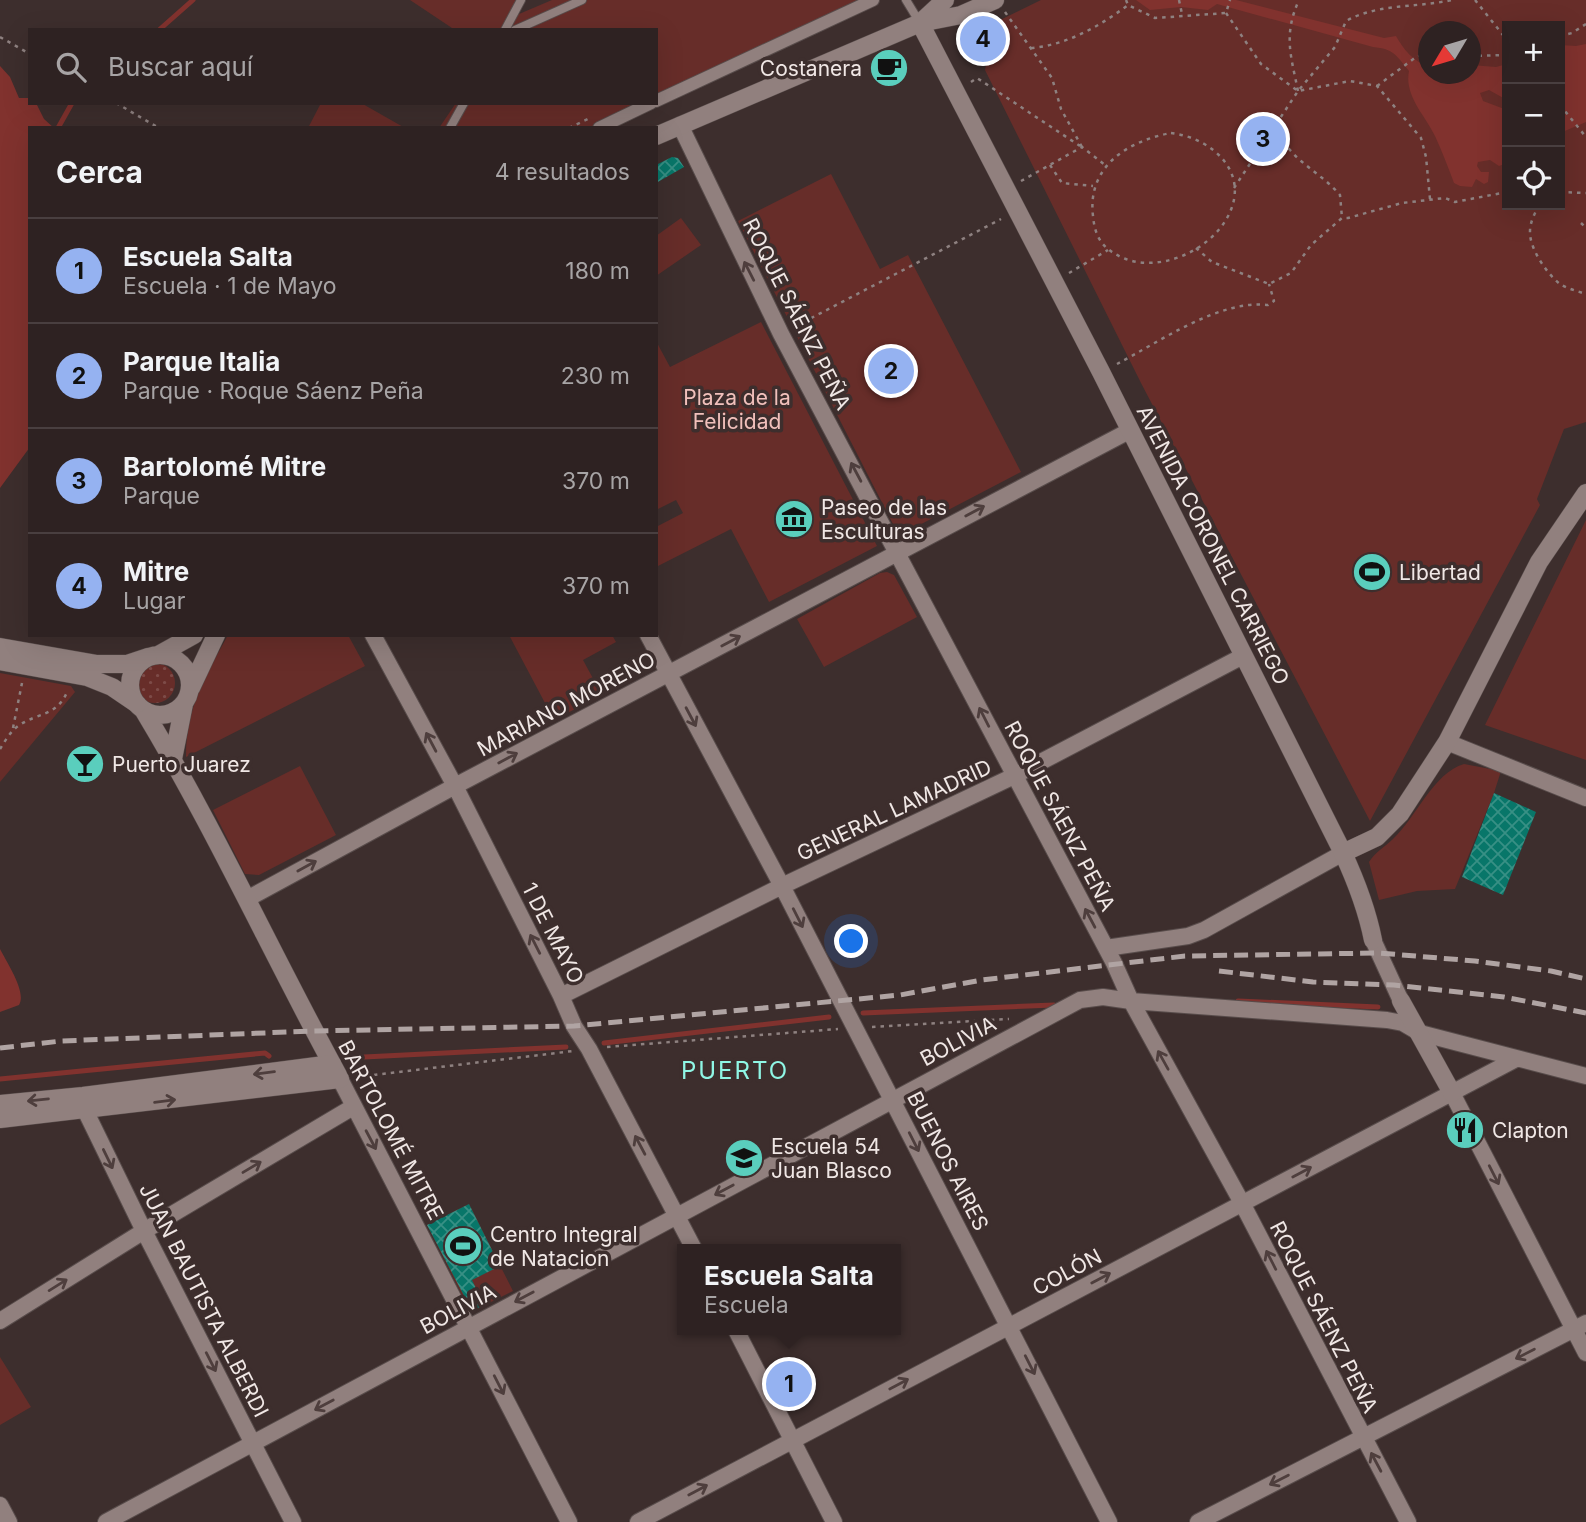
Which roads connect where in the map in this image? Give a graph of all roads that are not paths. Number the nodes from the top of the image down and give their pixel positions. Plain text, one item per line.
1 (521, 0) edge
2 (582, 0) edge
3 (873, 0) edge
4 (906, 0) edge
5 (945, 0) edge
6 (999, 5) edge
7 (920, 23) junction
8 (506, 28) edge
9 (519, 28) edge
10 (658, 100) edge
11 (463, 105) edge
12 (647, 105) edge
13 (680, 125) junction
14 (451, 126) edge
15 (603, 126) edge
16 (658, 135) edge
17 (1129, 431) junction
18 (1586, 493) edge
19 (898, 551) junction
20 (190, 637) edge
21 (215, 637) edge
22 (374, 637) edge
23 (649, 637) edge
24 (0, 647) edge
25 (153, 656) junction
26 (1243, 656) junction
27 (0, 661) edge
28 (668, 674) junction
29 (188, 696) junction
30 (140, 707) junction
31 (1447, 742) junction
32 (173, 759) junction
33 (1014, 776) junction
34 (455, 786) junction
35 (1586, 798) edge
36 (1343, 853) junction
37 (782, 886) junction
38 (247, 899) junction
39 (1373, 940) joint
40 (1106, 948) junction
41 (561, 996) junction
42 (1401, 1001) joint
43 (1131, 1002) junction
44 (1420, 1033) junction
45 (1516, 1059) junction
46 (336, 1072) junction
47 (1586, 1076) edge
48 (1452, 1093) junction
49 (892, 1100) junction
50 (84, 1103) junction
51 (0, 1104) edge
52 (353, 1107) junction
53 (0, 1119) edge
54 (1242, 1203) junction
55 (677, 1215) junction
56 (144, 1231) junction
57 (692, 1244) edge
58 (0, 1321) edge
59 (469, 1326) junction
60 (1010, 1326) junction
61 (1580, 1326) edge
62 (739, 1335) edge
63 (1586, 1353) edge
64 (1362, 1437) junction
65 (792, 1441) junction
66 (253, 1443) junction
67 (0, 1504) edge
68 (9, 1522) edge
69 (106, 1522) edge
70 (293, 1522) edge
71 (569, 1522) edge
72 (638, 1522) edge
73 (834, 1522) edge
74 (1110, 1522) edge
75 (1198, 1522) edge
76 (1408, 1522) edge

1 - 8 lane
2 - 9 lane
3 - 10 street
4 - 7 lane
5 - 7 street
6 - 7 street
7 - 13 street
7 - 17 street, AVENIDA CORONEL CARRIEGO
11 - 14 lane
12 - 15 street
13 - 16 street
19 -> 13 street, ROQUE SÁENZ PEÑA
19 -> 17 street, MARIANO MORENO
17 - 26 street, AVENIDA CORONEL CARRIEGO
18 - 31 street
28 -> 19 street, MARIANO MORENO
33 -> 19 street, ROQUE SÁENZ PEÑA
20 - 25 street
21 - 29 street
34 -> 22 street, 1 DE MAYO
23 - 28 street, BUENOS AIRES
24 - 25 street
25 - 29 street
25 - 30 street
26 - 33 street, GENERAL LAMADRID
26 - 36 street, AVENIDA CORONEL CARRIEGO
27 - 30 street
34 -> 28 street, MARIANO MORENO
28 -> 37 street, BUENOS AIRES
29 - 30 street
29 - 32 street
30 - 32 street, BARTOLOMÉ MITRE
31 - 35 street
31 - 36 street
32 - 38 street, BARTOLOMÉ MITRE
33 - 37 street, GENERAL LAMADRID
40 -> 33 street, ROQUE SÁENZ PEÑA
38 -> 34 street, MARIANO MORENO
41 -> 34 street, 1 DE MAYO
36 - 39 street, AVENIDA CORONEL CARRIEGO
36 - 40 street
37 - 41 street, GENERAL LAMADRID
37 -> 49 street, BUENOS AIRES
38 - 46 street, BARTOLOMÉ MITRE
39 - 42 street, AVENIDA CORONEL CARRIEGO
40 - 43 street, ROQUE SÁENZ PEÑA
55 -> 41 street, 1 DE MAYO
42 - 44 street, AVENIDA CORONEL CARRIEGO
43 - 44 street, BOLIVIA
43 - 49 street, BOLIVIA
54 -> 43 street, ROQUE SÁENZ PEÑA
44 - 45 street, BOLIVIA
44 - 48 street, AVENIDA CORONEL CARRIEGO
45 - 47 street, BOLIVIA
45 - 48 street, COLÓN
46 - 50 street
46 - 52 street, BARTOLOMÉ MITRE
54 -> 48 street, COLÓN
48 -> 61 street
49 -> 55 street, BOLIVIA
49 -> 60 street, BUENOS AIRES
50 -> 51 street
50 - 53 street
50 -> 56 street, JUAN BAUTISTA ALBERDI
56 -> 52 street
52 -> 59 street, BARTOLOMÉ MITRE
60 -> 54 street, COLÓN
64 -> 54 street, ROQUE SÁENZ PEÑA
55 - 57 street, 1 DE MAYO
55 -> 59 street, BOLIVIA
58 -> 56 street
56 -> 66 street, JUAN BAUTISTA ALBERDI
59 -> 66 street, BOLIVIA
59 -> 71 street, BARTOLOMÉ MITRE
65 -> 60 street, COLÓN
60 -> 74 street, BUENOS AIRES
61 - 63 street
61 -> 64 street
62 - 65 street
64 -> 75 street
76 -> 64 street, ROQUE SÁENZ PEÑA
72 -> 65 street, COLÓN
65 - 73 street
66 - 69 street, BOLIVIA
66 - 70 street, JUAN BAUTISTA ALBERDI
67 - 68 street

